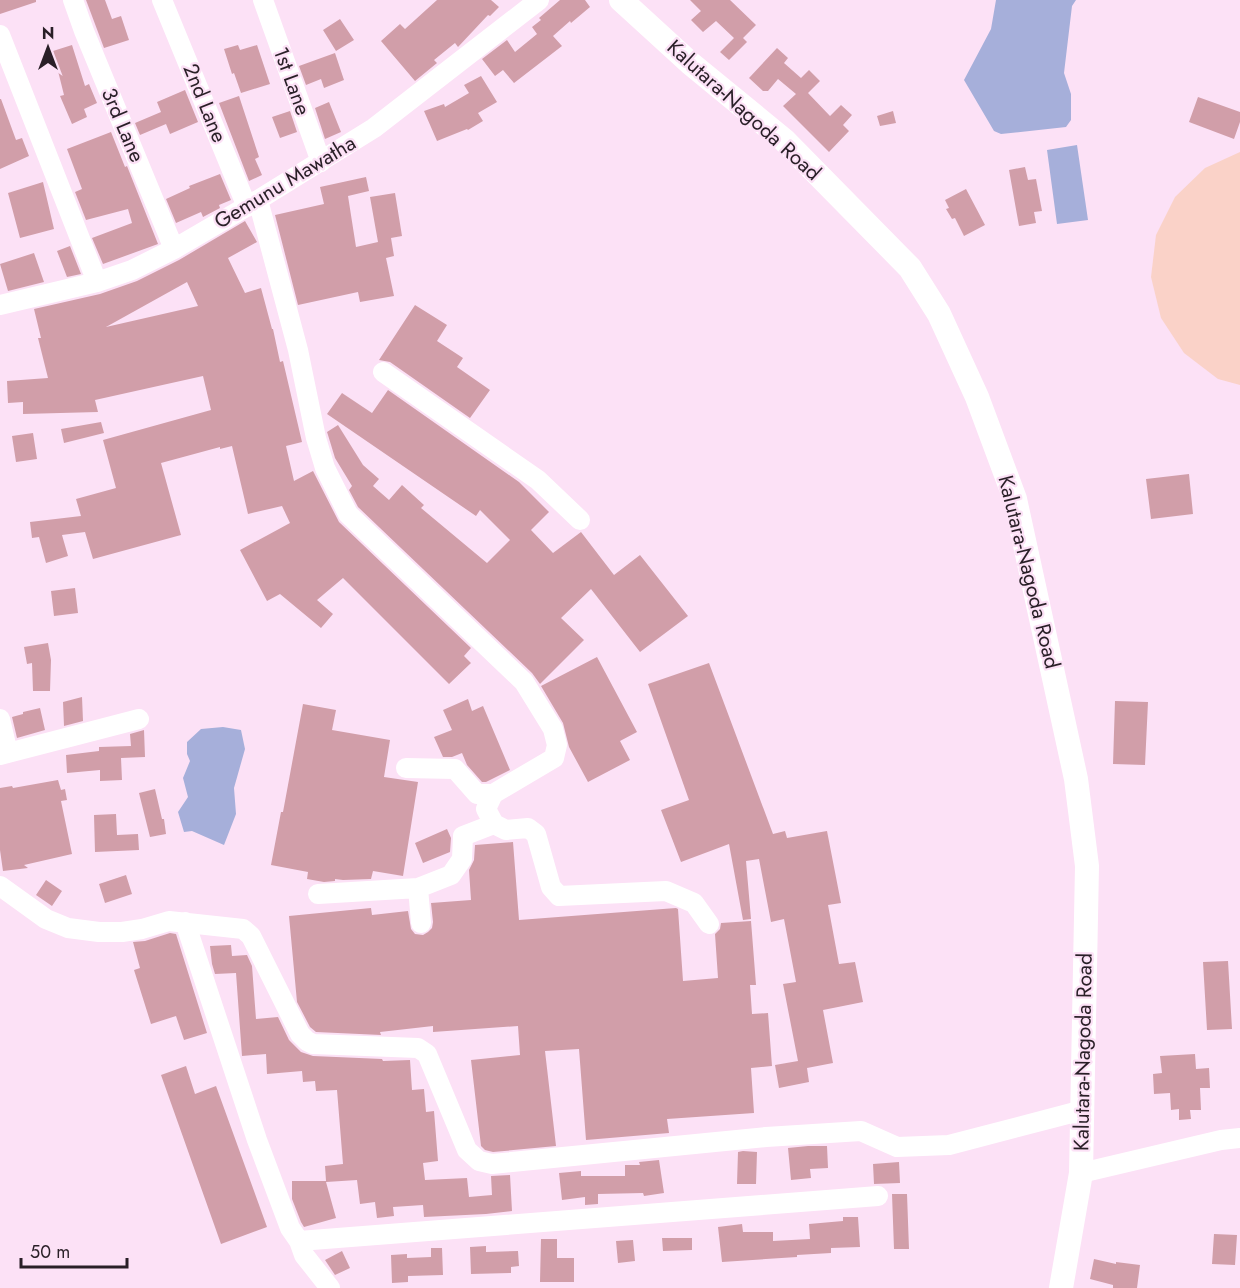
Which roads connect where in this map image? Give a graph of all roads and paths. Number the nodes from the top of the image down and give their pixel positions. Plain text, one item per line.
1 (73, 0) edge
2 (162, 0) edge
3 (263, 0) edge
4 (539, 0) edge
5 (621, 0) edge
6 (0, 35) edge
7 (321, 162) junction
8 (253, 203) junction
9 (174, 249) junction
10 (97, 282) junction
11 (0, 304) edge
12 (383, 372) dead end
13 (580, 520) dead end
14 (0, 719) edge
15 (139, 719) dead end
16 (4, 754) edge
17 (406, 768) dead end
18 (493, 794) junction
19 (494, 824) junction
20 (0, 886) edge
21 (418, 888) junction
22 (318, 894) dead end
23 (184, 922) junction
24 (421, 923) dead end
25 (709, 924) dead end
26 (1083, 1110) junction
27 (1240, 1138) edge
28 (1081, 1173) junction
29 (878, 1196) dead end
30 (299, 1241) junction
31 (330, 1288) edge
32 (1061, 1288) edge

1 - 9 street, 3rd Lane
2 - 8 street, 2nd Lane
3 - 7 street, 1st Lane
4 - 7 street, Gemunu Mawatha
5 - 26 main road, Kalutara-Nagoda Road
6 - 10 street
7 - 8 street, Gemunu Mawatha
8 - 9 street, Gemunu Mawatha
8 - 18 street, 2nd Lane
9 - 10 street, Gemunu Mawatha
10 - 11 street, Gemunu Mawatha
12 - 13 street
14 - 16 street
15 - 16 street
17 - 18 street
18 - 19 street
19 - 21 street
19 - 25 street
20 - 23 street
21 - 22 street
21 - 24 street
23 - 26 street
23 - 30 street
26 - 28 main road, Kalutara-Nagoda Road
27 - 28 street
28 - 32 main road, Kalutara-Nagoda Road
29 - 30 street
30 - 31 street

